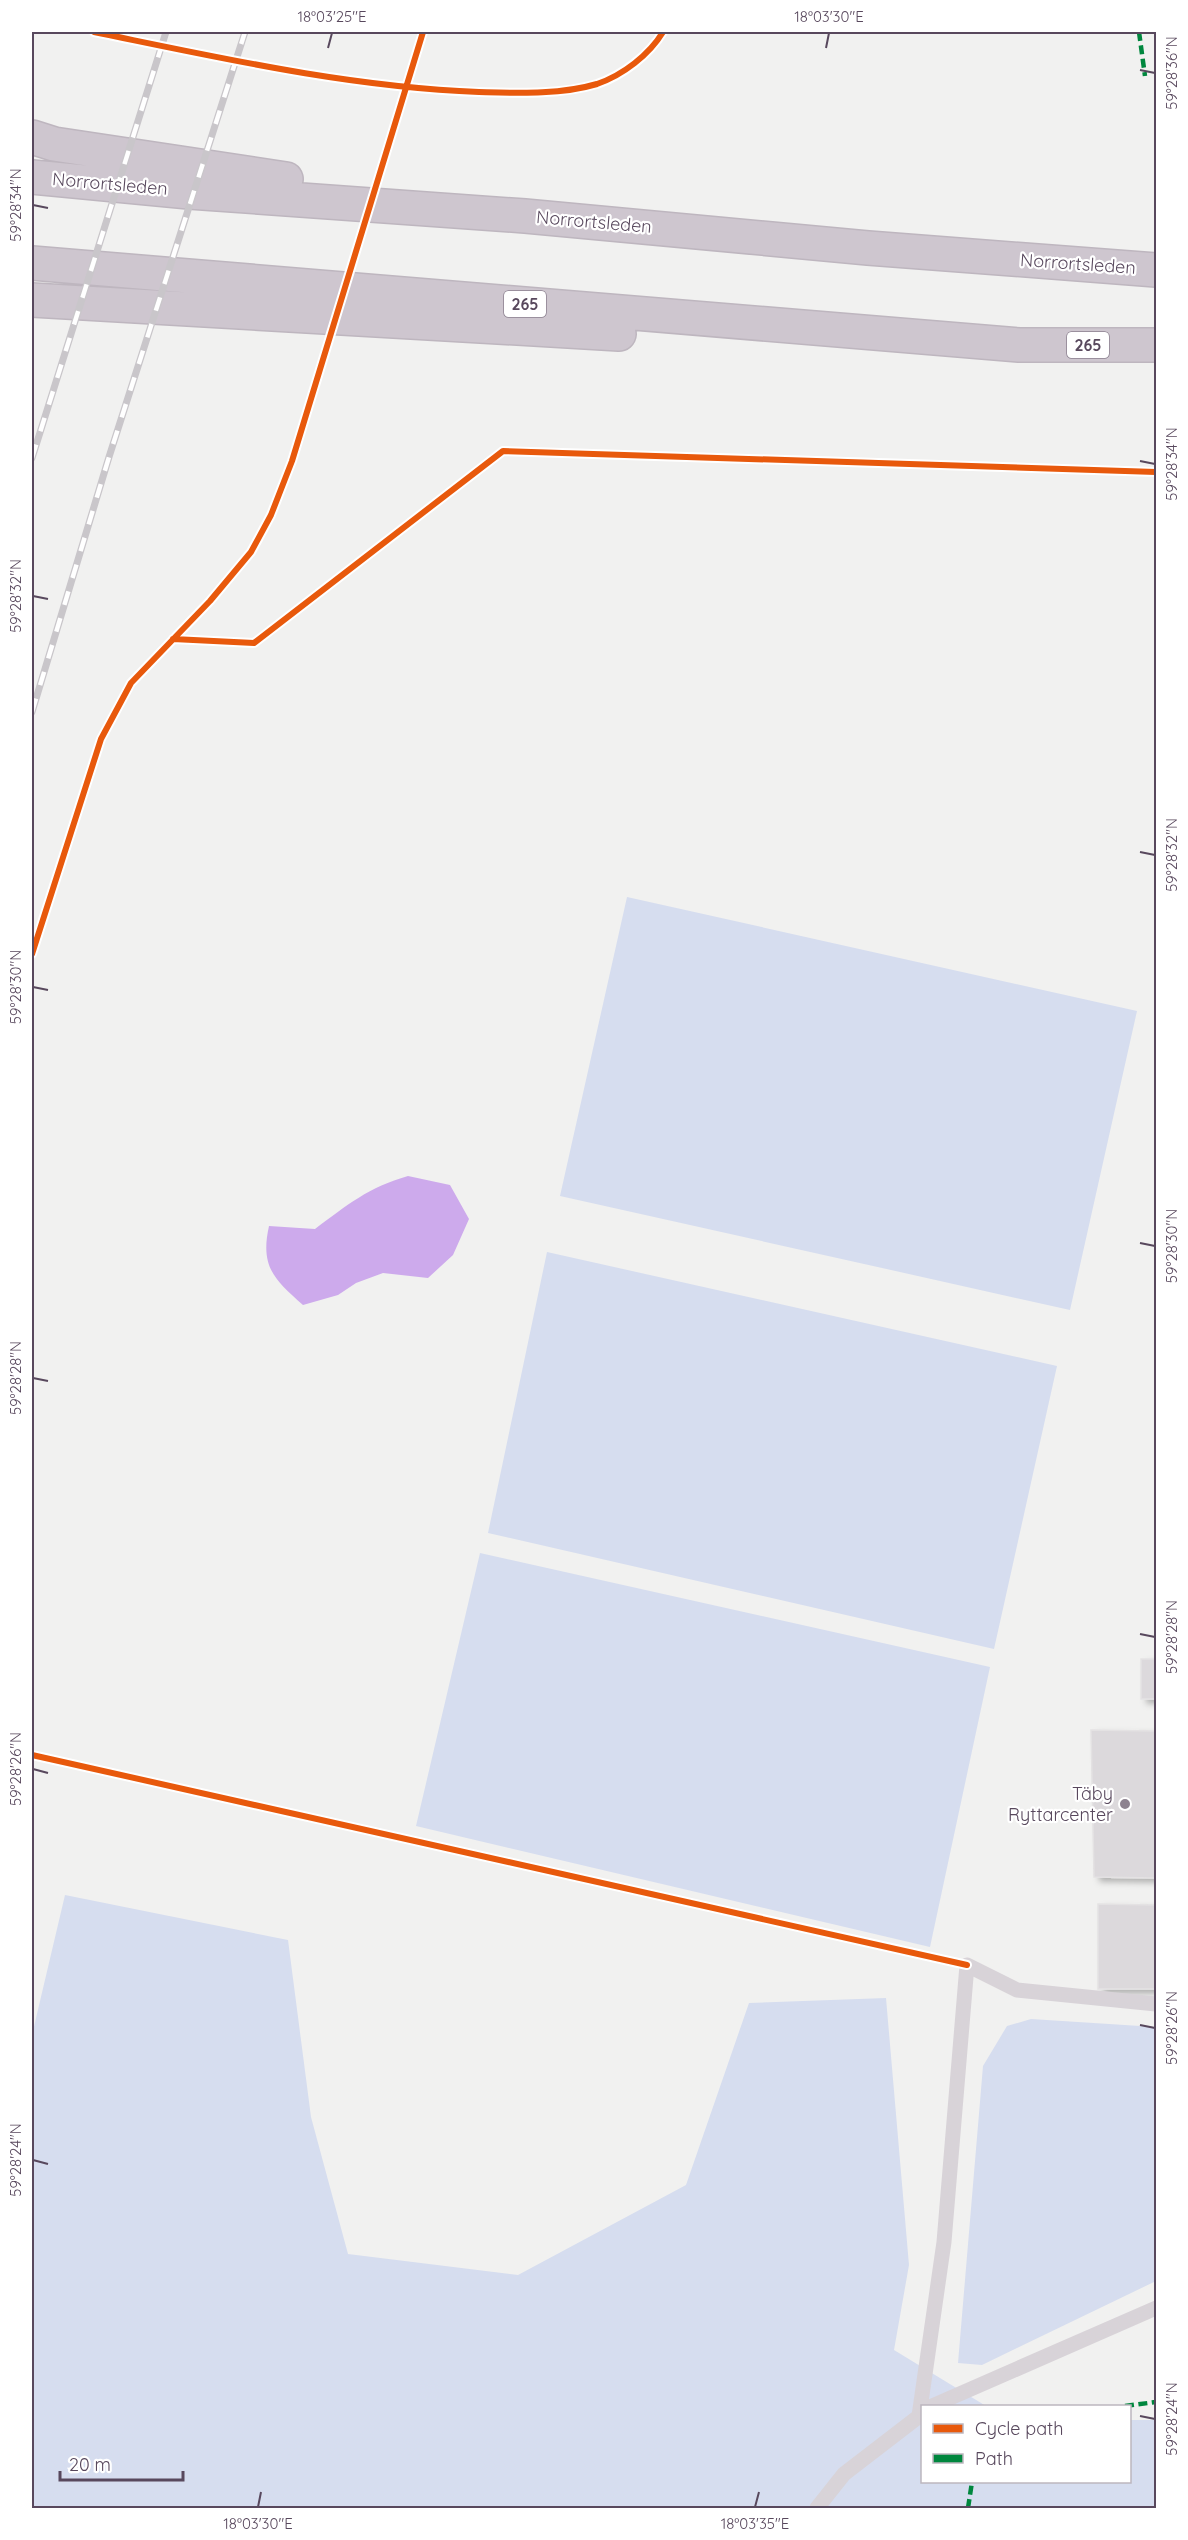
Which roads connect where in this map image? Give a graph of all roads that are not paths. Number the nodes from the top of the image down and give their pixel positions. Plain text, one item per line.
1 (32, 137) edge
2 (32, 177) edge
3 (525, 216) junction
4 (32, 263) edge
5 (1156, 270) edge
6 (32, 300) edge
7 (1019, 345) junction
8 (1156, 345) edge
9 (1156, 2004) edge
10 (1156, 2308) edge
11 (922, 2405) edge
12 (935, 2405) edge
13 (921, 2415) edge
14 (817, 2508) edge

1 - 3 highway
2 - 3 highway, Norrortsleden
3 - 5 highway, Norrortsleden
4 - 7 highway, 265
6 - 7 highway
7 - 8 highway, 265
9 - 11 lane
10 - 12 lane
13 - 14 lane

